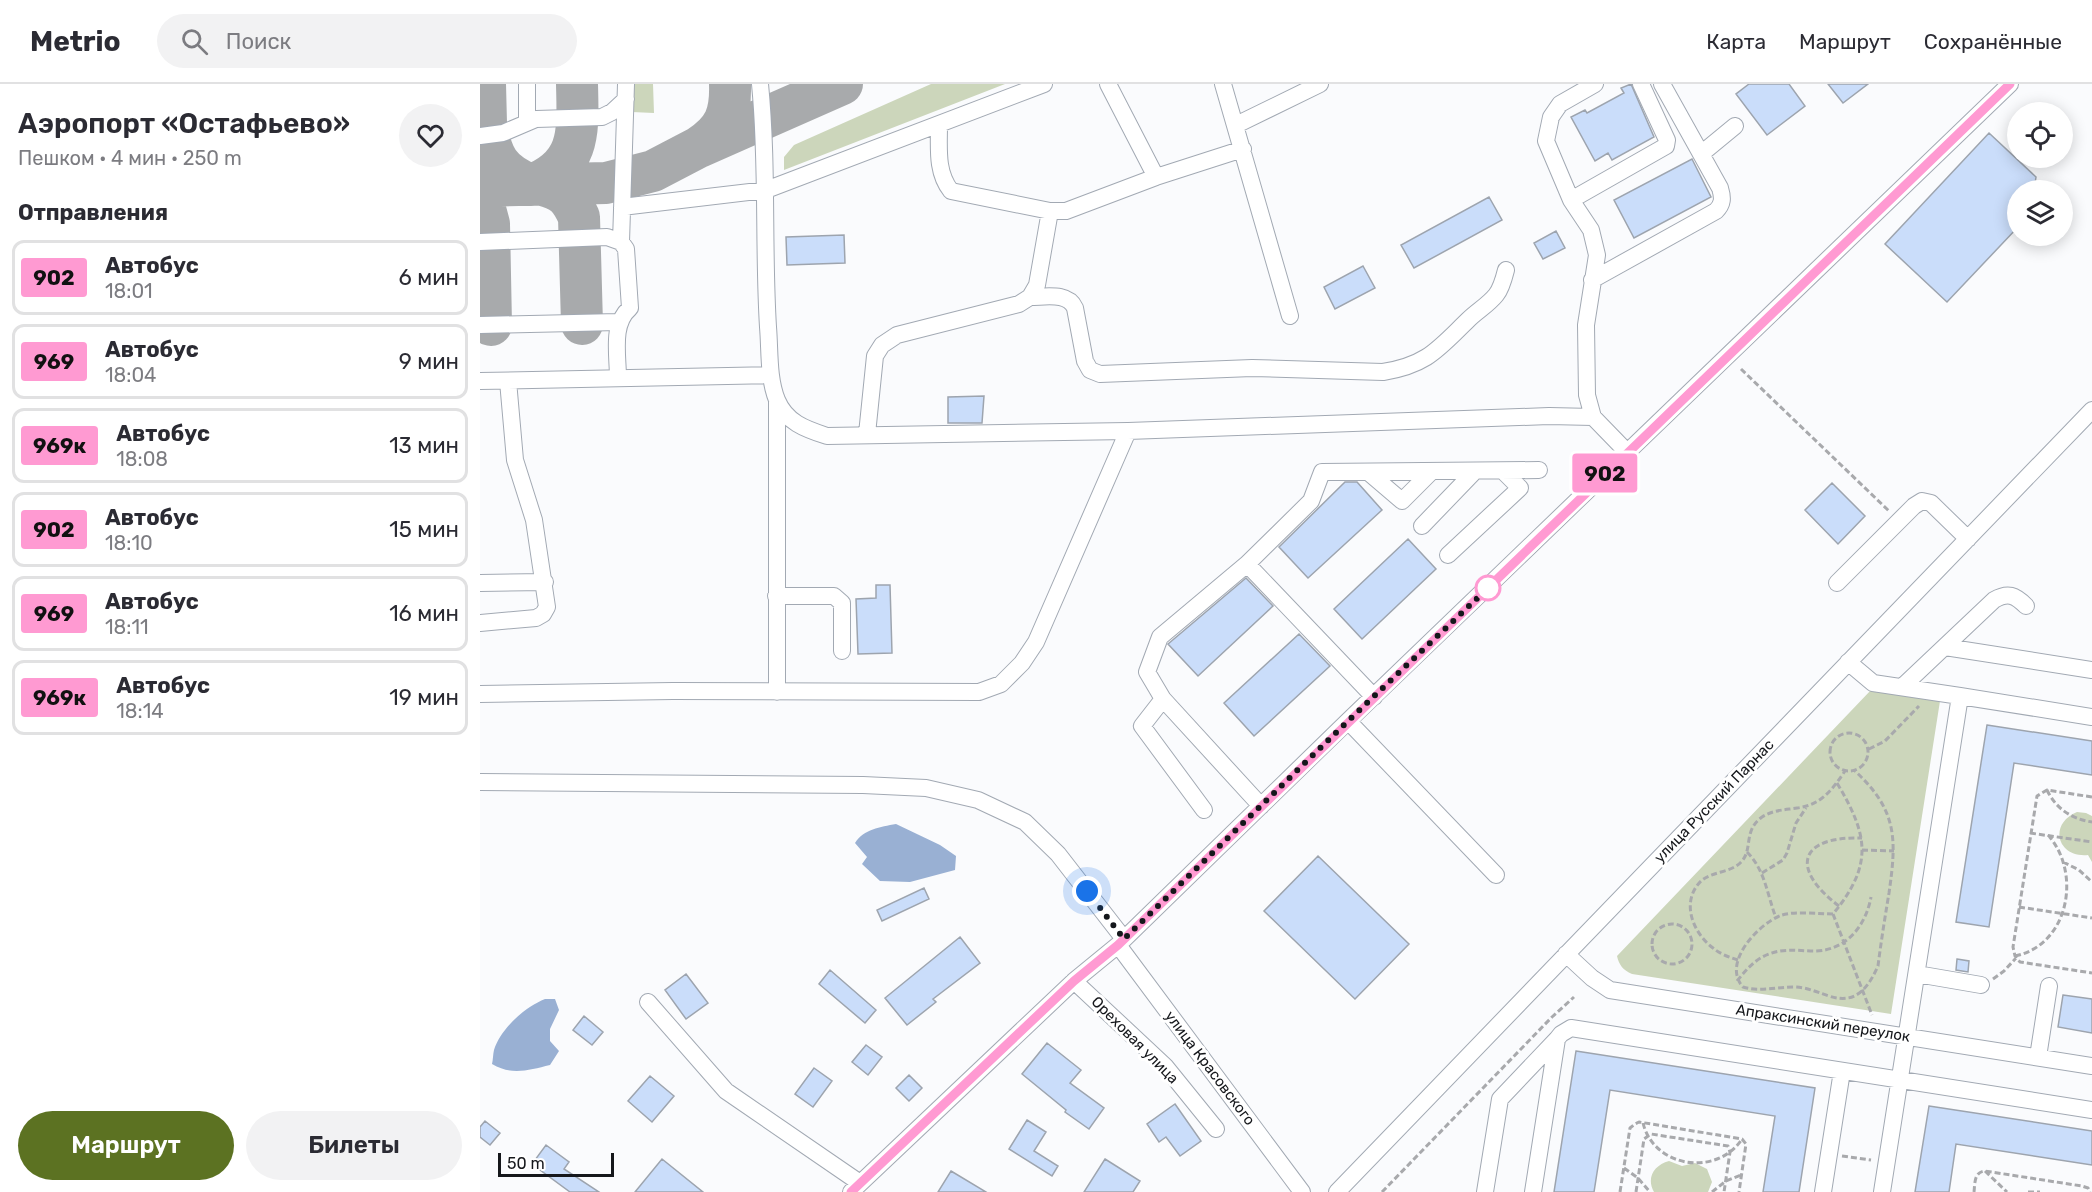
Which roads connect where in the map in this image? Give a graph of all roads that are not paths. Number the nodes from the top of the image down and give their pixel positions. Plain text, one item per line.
1 (527, 84) edge
2 (760, 84) edge
3 (1044, 84) edge
4 (1108, 84) edge
5 (1223, 84) edge
6 (1320, 84) edge
7 (1595, 84) edge
8 (1641, 84) edge
9 (1662, 84) edge
10 (2010, 84) edge
11 (626, 91) edge
12 (527, 122) junction
13 (939, 125) junction
14 (1236, 125) junction
15 (1735, 126) dead end
16 (480, 136) edge
17 (1243, 149) junction
18 (1701, 154) junction
19 (1156, 177) junction
20 (766, 190) junction
21 (1571, 200) junction
22 (622, 207) junction
23 (1050, 211) junction
24 (480, 242) edge
25 (621, 242) junction
26 (1506, 270) dead end
27 (1592, 280) junction
28 (1030, 297) junction
29 (1290, 316) dead end
30 (618, 322) junction
31 (480, 325) edge
32 (771, 375) junction
33 (618, 378) junction
34 (480, 381) edge
35 (508, 381) junction
36 (777, 400) junction
37 (2092, 410) edge
38 (1593, 417) junction
39 (1128, 431) junction
40 (867, 434) junction
41 (1627, 452) junction
42 (1539, 470) dead end
43 (1432, 471) junction
44 (1475, 471) junction
45 (1503, 471) junction
46 (1368, 472) junction
47 (1422, 526) dead end
48 (1968, 539) junction
49 (1448, 555) dead end
50 (1247, 564) junction
51 (545, 582) junction
52 (480, 583) edge
53 (1838, 583) dead end
54 (776, 596) junction
55 (2026, 606) dead end
56 (480, 623) edge
57 (1945, 647) junction
58 (842, 651) dead end
59 (1848, 662) junction
60 (2092, 670) edge
61 (1902, 687) junction
62 (777, 692) junction
63 (480, 694) edge
64 (1960, 696) junction
65 (1374, 697) junction
66 (1162, 699) junction
67 (2092, 717) edge
68 (1348, 721) junction
69 (480, 782) edge
70 (1261, 806) junction
71 (1204, 810) dead end
72 (1496, 875) dead end
73 (1121, 942) junction
74 (1566, 954) junction
75 (1917, 974) junction
76 (1074, 981) junction
77 (1981, 985) road end
78 (2049, 986) dead end
79 (648, 1002) dead end
80 (1907, 1037) junction
81 (1557, 1040) junction
82 (2038, 1057) junction
83 (2092, 1066) edge
84 (1842, 1071) junction
85 (1900, 1080) junction
86 (2092, 1110) edge
87 (1216, 1129) dead end
88 (856, 1188) edge
89 (1302, 1192) edge
90 (1337, 1192) edge
91 (1485, 1192) edge
92 (1533, 1192) edge
93 (1823, 1192) edge
94 (1882, 1192) edge

1 - 12 street
2 - 20 street
3 - 13 street
4 - 19 street
5 - 14 street
6 - 14 street
7 - 21 street
8 - 21 street
9 - 18 street
10 - 41 street
11 - 12 street
11 - 22 street
12 - 16 street
13 - 20 street
13 - 23 street
14 - 17 street
15 - 18 street
17 - 19 street
17 - 29 street
18 - 27 street
19 - 23 street
20 - 22 street
20 - 32 street
21 - 27 street
22 - 25 street
23 - 28 street
24 - 25 street
25 - 30 street
26 - 28 street
27 - 38 street
28 - 40 street
30 - 31 street
30 - 33 street
32 - 33 street
32 - 36 street
33 - 35 street
34 - 35 street
35 - 51 street
36 - 40 street
36 - 54 street
37 - 48 street, улица Русский Парнас
38 - 39 street
38 - 41 street
39 - 40 street
39 - 62 street
41 - 65 street
42 - 45 street
43 - 44 street
43 - 46 street
43 - 46 street
44 - 45 street
44 - 47 street
45 - 49 street
46 - 50 street
48 - 53 street
48 - 59 street, улица Русский Парнас
50 - 65 street
50 - 66 street
51 - 52 street
51 - 56 street
54 - 58 street
54 - 62 street
55 - 57 street
57 - 60 street
57 - 61 street
59 - 61 street
59 - 74 street, улица Русский Парнас
61 - 64 street
62 - 63 street
64 - 67 street
64 - 75 street
65 - 68 street
66 - 70 street
66 - 71 street
68 - 70 street
68 - 72 street
69 - 73 street, улица Красовского
70 - 73 street
73 - 76 street
73 - 89 street, улица Красовского
74 - 80 street, Апраксинский переулок
74 - 90 street, улица Русский Парнас
75 - 77 street
75 - 80 street
76 - 87 street, Ореховая улица
76 - 88 street
78 - 82 street
79 - 88 street
80 - 82 street, Апраксинский переулок
80 - 85 street
81 - 84 street
81 - 91 street
81 - 92 street
82 - 83 street, Апраксинский переулок
84 - 85 street
84 - 93 street
85 - 86 street
85 - 94 street

